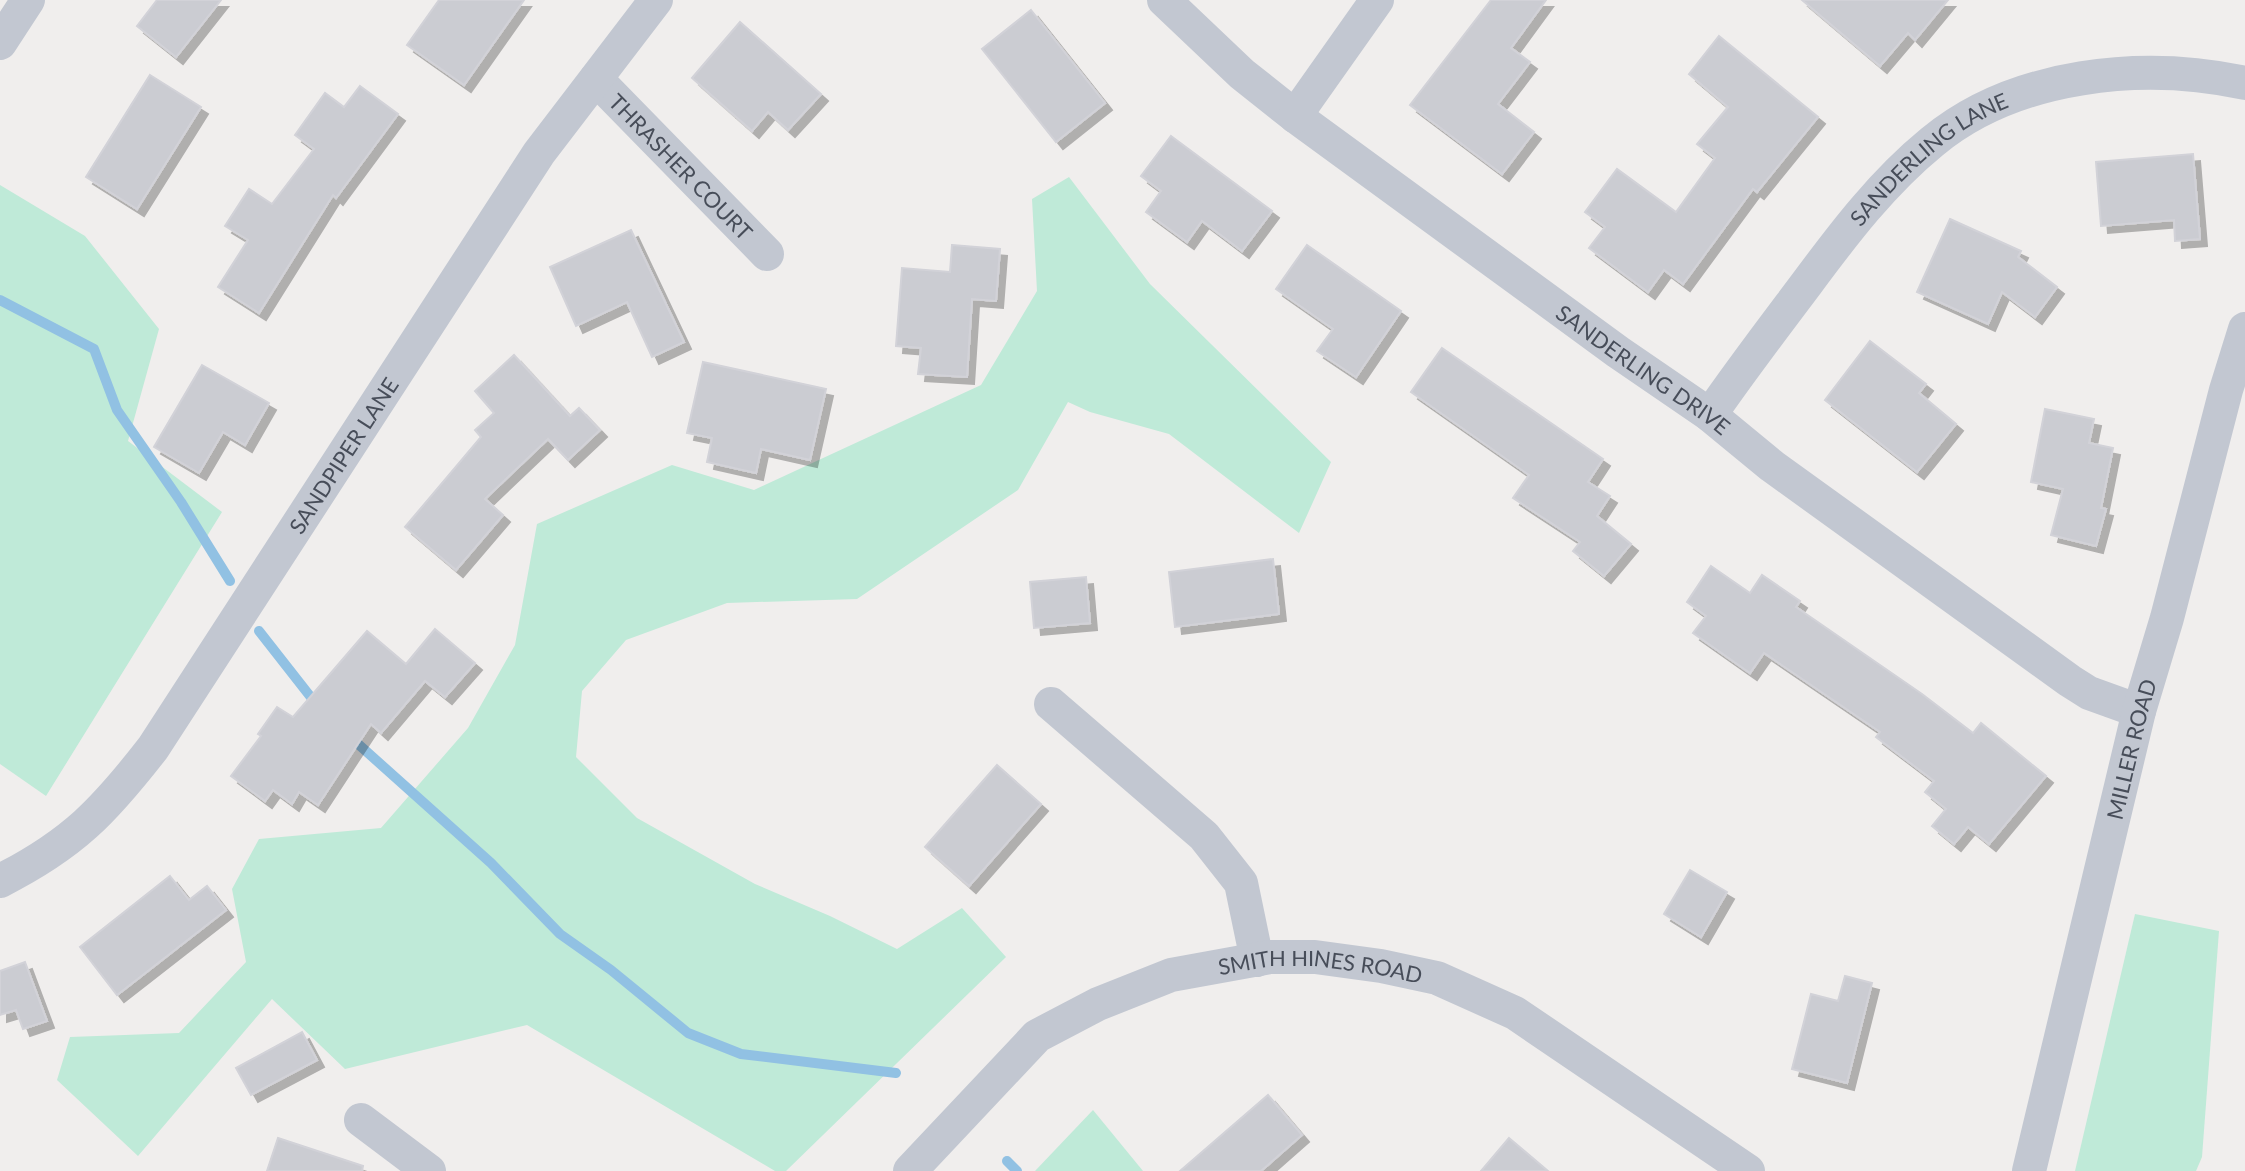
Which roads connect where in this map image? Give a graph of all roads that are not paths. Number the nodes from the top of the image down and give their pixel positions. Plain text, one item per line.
1 (28, 0) edge
2 (656, 0) edge
3 (1164, 0) edge
4 (1377, 0) edge
5 (0, 43) edge
6 (596, 79) junction
7 (2245, 83) edge
8 (1295, 116) junction
9 (767, 254) dead end
10 (2245, 329) edge
11 (1710, 415) junction
12 (1051, 704) dead end
13 (2139, 711) junction
14 (0, 881) edge
15 (1257, 960) junction
16 (361, 1120) dead end
17 (429, 1171) edge
18 (910, 1171) edge
19 (1748, 1171) edge
20 (2029, 1171) edge

1 - 5 street
2 - 6 street, SANDPIPER LANE
3 - 8 street, SANDERLING DRIVE
4 - 8 street
6 - 9 street, THRASHER COURT
6 - 14 street, SANDPIPER LANE
7 - 11 street, SANDERLING LANE
8 - 11 street, SANDERLING DRIVE
10 - 13 street, MILLER ROAD
11 - 13 street, SANDERLING DRIVE
12 - 15 street
13 - 20 street, MILLER ROAD
15 - 18 street, SMITH HINES ROAD
15 - 19 street, SMITH HINES ROAD
16 - 17 street

